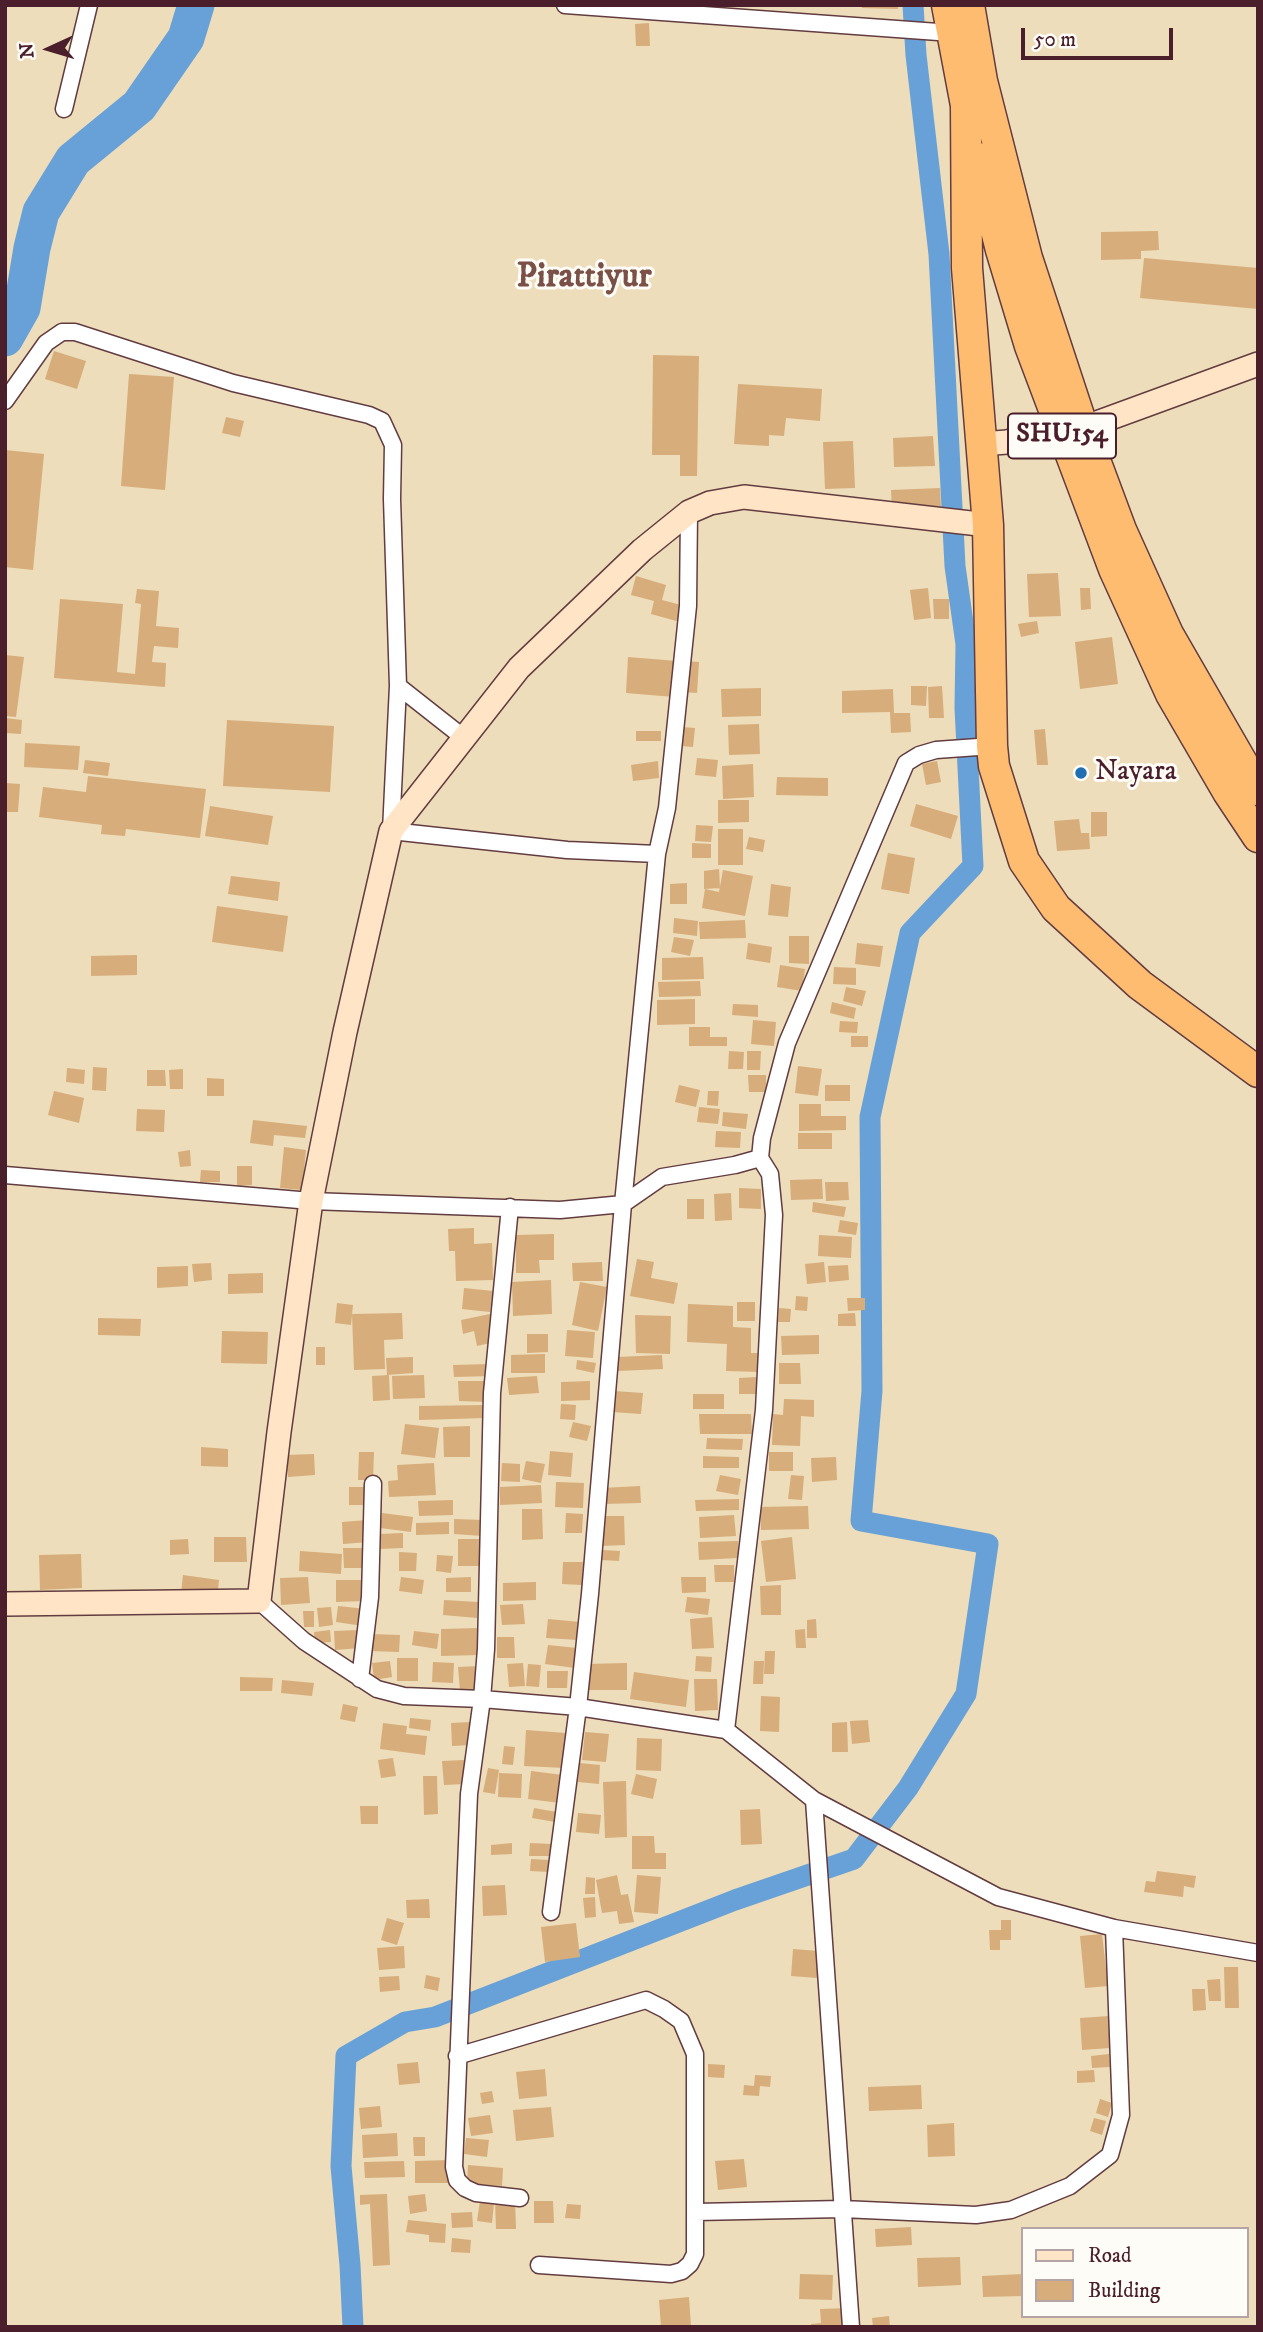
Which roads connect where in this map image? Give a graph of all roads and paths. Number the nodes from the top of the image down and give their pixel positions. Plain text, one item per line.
1 (89, 5) edge
2 (565, 5) edge
3 (970, 5) edge
4 (942, 24) edge
5 (982, 81) junction
6 (966, 106) junction
7 (64, 109) dead end
8 (1258, 364) edge
9 (5, 401) edge
10 (1071, 428) junction
11 (981, 444) junction
12 (689, 512) junction
13 (977, 524) junction
14 (398, 686) junction
15 (464, 738) junction
16 (986, 747) junction
17 (1258, 790) edge
18 (391, 831) junction
19 (1258, 837) edge
20 (657, 854) junction
21 (1258, 1072) edge
22 (760, 1158) junction
23 (5, 1175) edge
24 (311, 1201) junction
25 (623, 1204) junction
26 (510, 1207) junction
27 (373, 1484) dead end
28 (259, 1601) junction
29 (5, 1604) edge
30 (360, 1679) junction
31 (482, 1699) junction
32 (578, 1707) junction
33 (726, 1730) junction
34 (814, 1800) junction
35 (551, 1912) dead end
36 (1114, 1928) junction
37 (1258, 1953) edge
38 (457, 2056) junction
39 (520, 2198) dead end
40 (842, 2209) junction
41 (696, 2212) junction
42 (539, 2265) dead end
43 (851, 2327) edge

1 - 7 street
2 - 4 street
3 - 5 highway
4 - 6 highway, SHU154
5 - 6 highway
5 - 10 highway
6 - 10 highway, SHU154
6 - 11 highway
8 - 10 street
9 - 14 street
10 - 11 street
10 - 17 highway
10 - 19 highway, SHU154
11 - 13 highway
12 - 13 street
12 - 15 street
12 - 20 street
13 - 16 highway
14 - 15 street
14 - 18 street
15 - 18 street
16 - 21 highway
16 - 22 street
18 - 20 street
18 - 24 street
20 - 25 street
22 - 25 street
22 - 33 street
23 - 24 street
24 - 26 street
24 - 28 street
25 - 26 street
25 - 32 street
26 - 31 street
27 - 30 street
28 - 29 street
28 - 30 street
30 - 31 street
31 - 32 street
31 - 38 street
32 - 33 street
32 - 35 street
33 - 34 street
34 - 36 street
34 - 40 street
36 - 37 street
36 - 40 street
38 - 39 street
38 - 41 street
40 - 41 street
40 - 43 street
41 - 42 street

